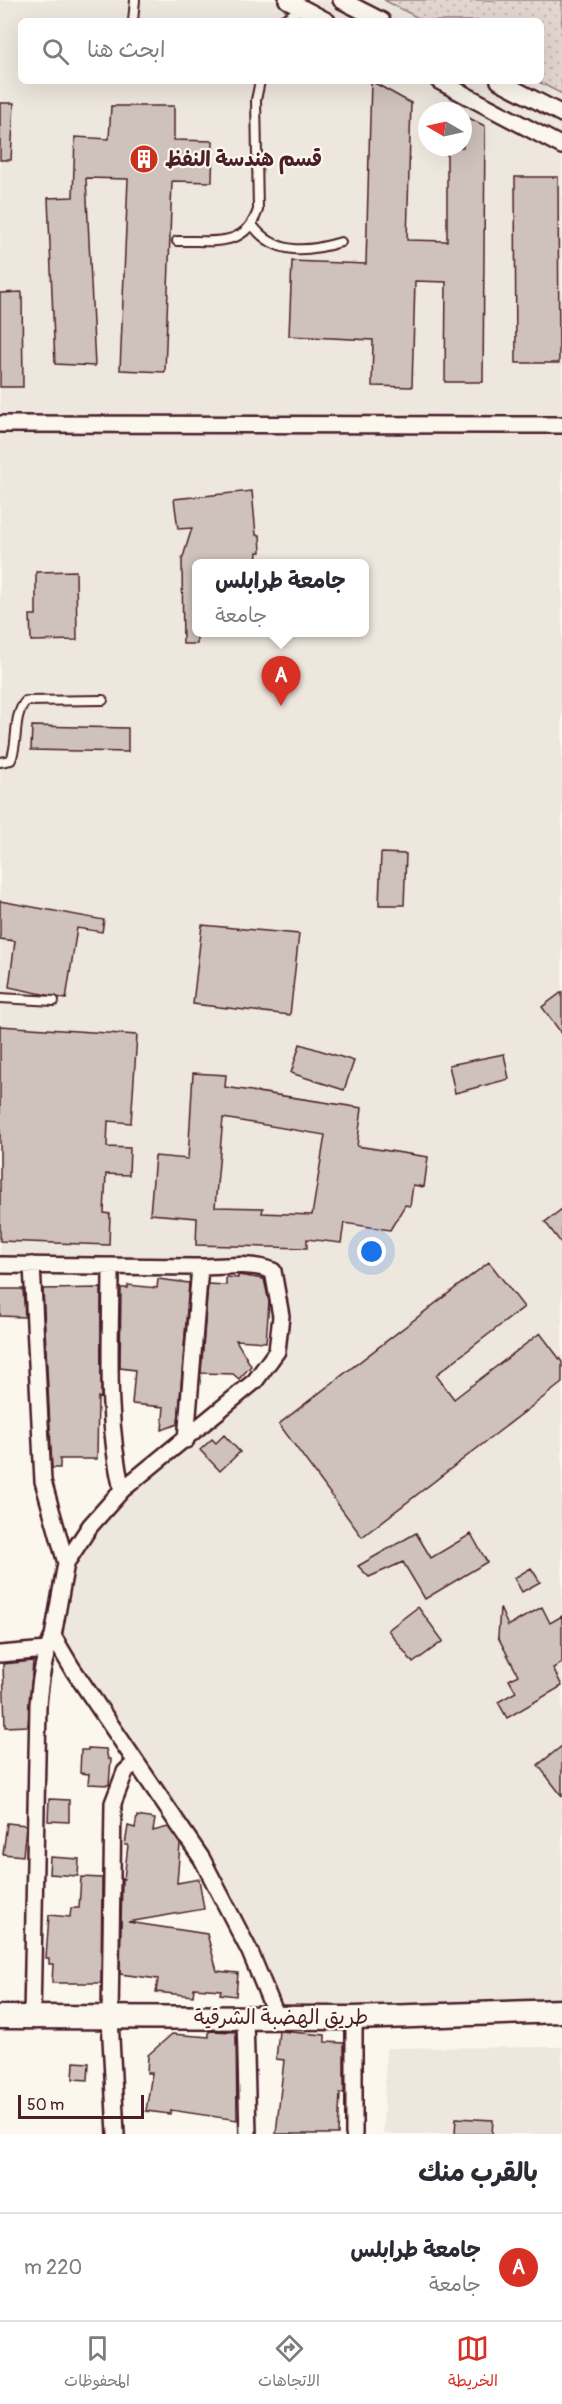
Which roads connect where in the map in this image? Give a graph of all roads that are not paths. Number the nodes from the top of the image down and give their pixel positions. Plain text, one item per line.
1 (135, 0) edge
2 (287, 0) edge
3 (341, 0) edge
4 (303, 8) junction
5 (133, 18) edge
6 (286, 18) edge
7 (321, 18) edge
8 (376, 18) edge
9 (259, 84) edge
10 (446, 84) edge
11 (505, 84) edge
12 (562, 114) edge
13 (562, 146) edge
14 (253, 226) junction
15 (177, 241) dead end
16 (341, 242) dead end
17 (0, 424) edge
18 (562, 425) edge
19 (103, 700) dead end
20 (0, 762) edge
21 (0, 998) edge
22 (54, 1001) dead end
23 (0, 1265) edge
24 (32, 1265) junction
25 (111, 1266) junction
26 (200, 1267) junction
27 (186, 1440) junction
28 (122, 1490) junction
29 (66, 1563) junction
30 (50, 1643) junction
31 (0, 1654) edge
32 (136, 1762) junction
33 (562, 2011) edge
34 (0, 2017) edge
35 (245, 2017) junction
36 (277, 2017) junction
37 (32, 2018) junction
38 (354, 2018) junction
39 (110, 2019) junction
40 (116, 2134) edge
41 (248, 2134) edge
42 (354, 2134) edge

1 - 5 lane
2 - 4 street
3 - 8 street
4 - 6 lane
4 - 7 street
9 - 14 lane
10 - 13 street
11 - 12 street
14 - 15 lane
14 - 16 lane
17 - 18 street
19 - 20 lane
21 - 22 lane
23 - 24 street
24 - 25 street
24 - 29 street
25 - 26 street
25 - 28 street
26 - 27 street
26 - 27 street
27 - 28 street
28 - 29 street
29 - 30 street
30 - 31 street
30 - 32 street
30 - 37 street
32 - 36 street
32 - 39 street
33 - 38 main road, طريق الهضبة الشرقية
34 - 37 main road, طريق الهضبة الشرقية
35 - 36 main road, طريق الهضبة الشرقية
35 - 39 main road, طريق الهضبة الشرقية
35 - 41 street
36 - 38 main road, طريق الهضبة الشرقية
37 - 39 main road, طريق الهضبة الشرقية
38 - 42 street
39 - 40 street

